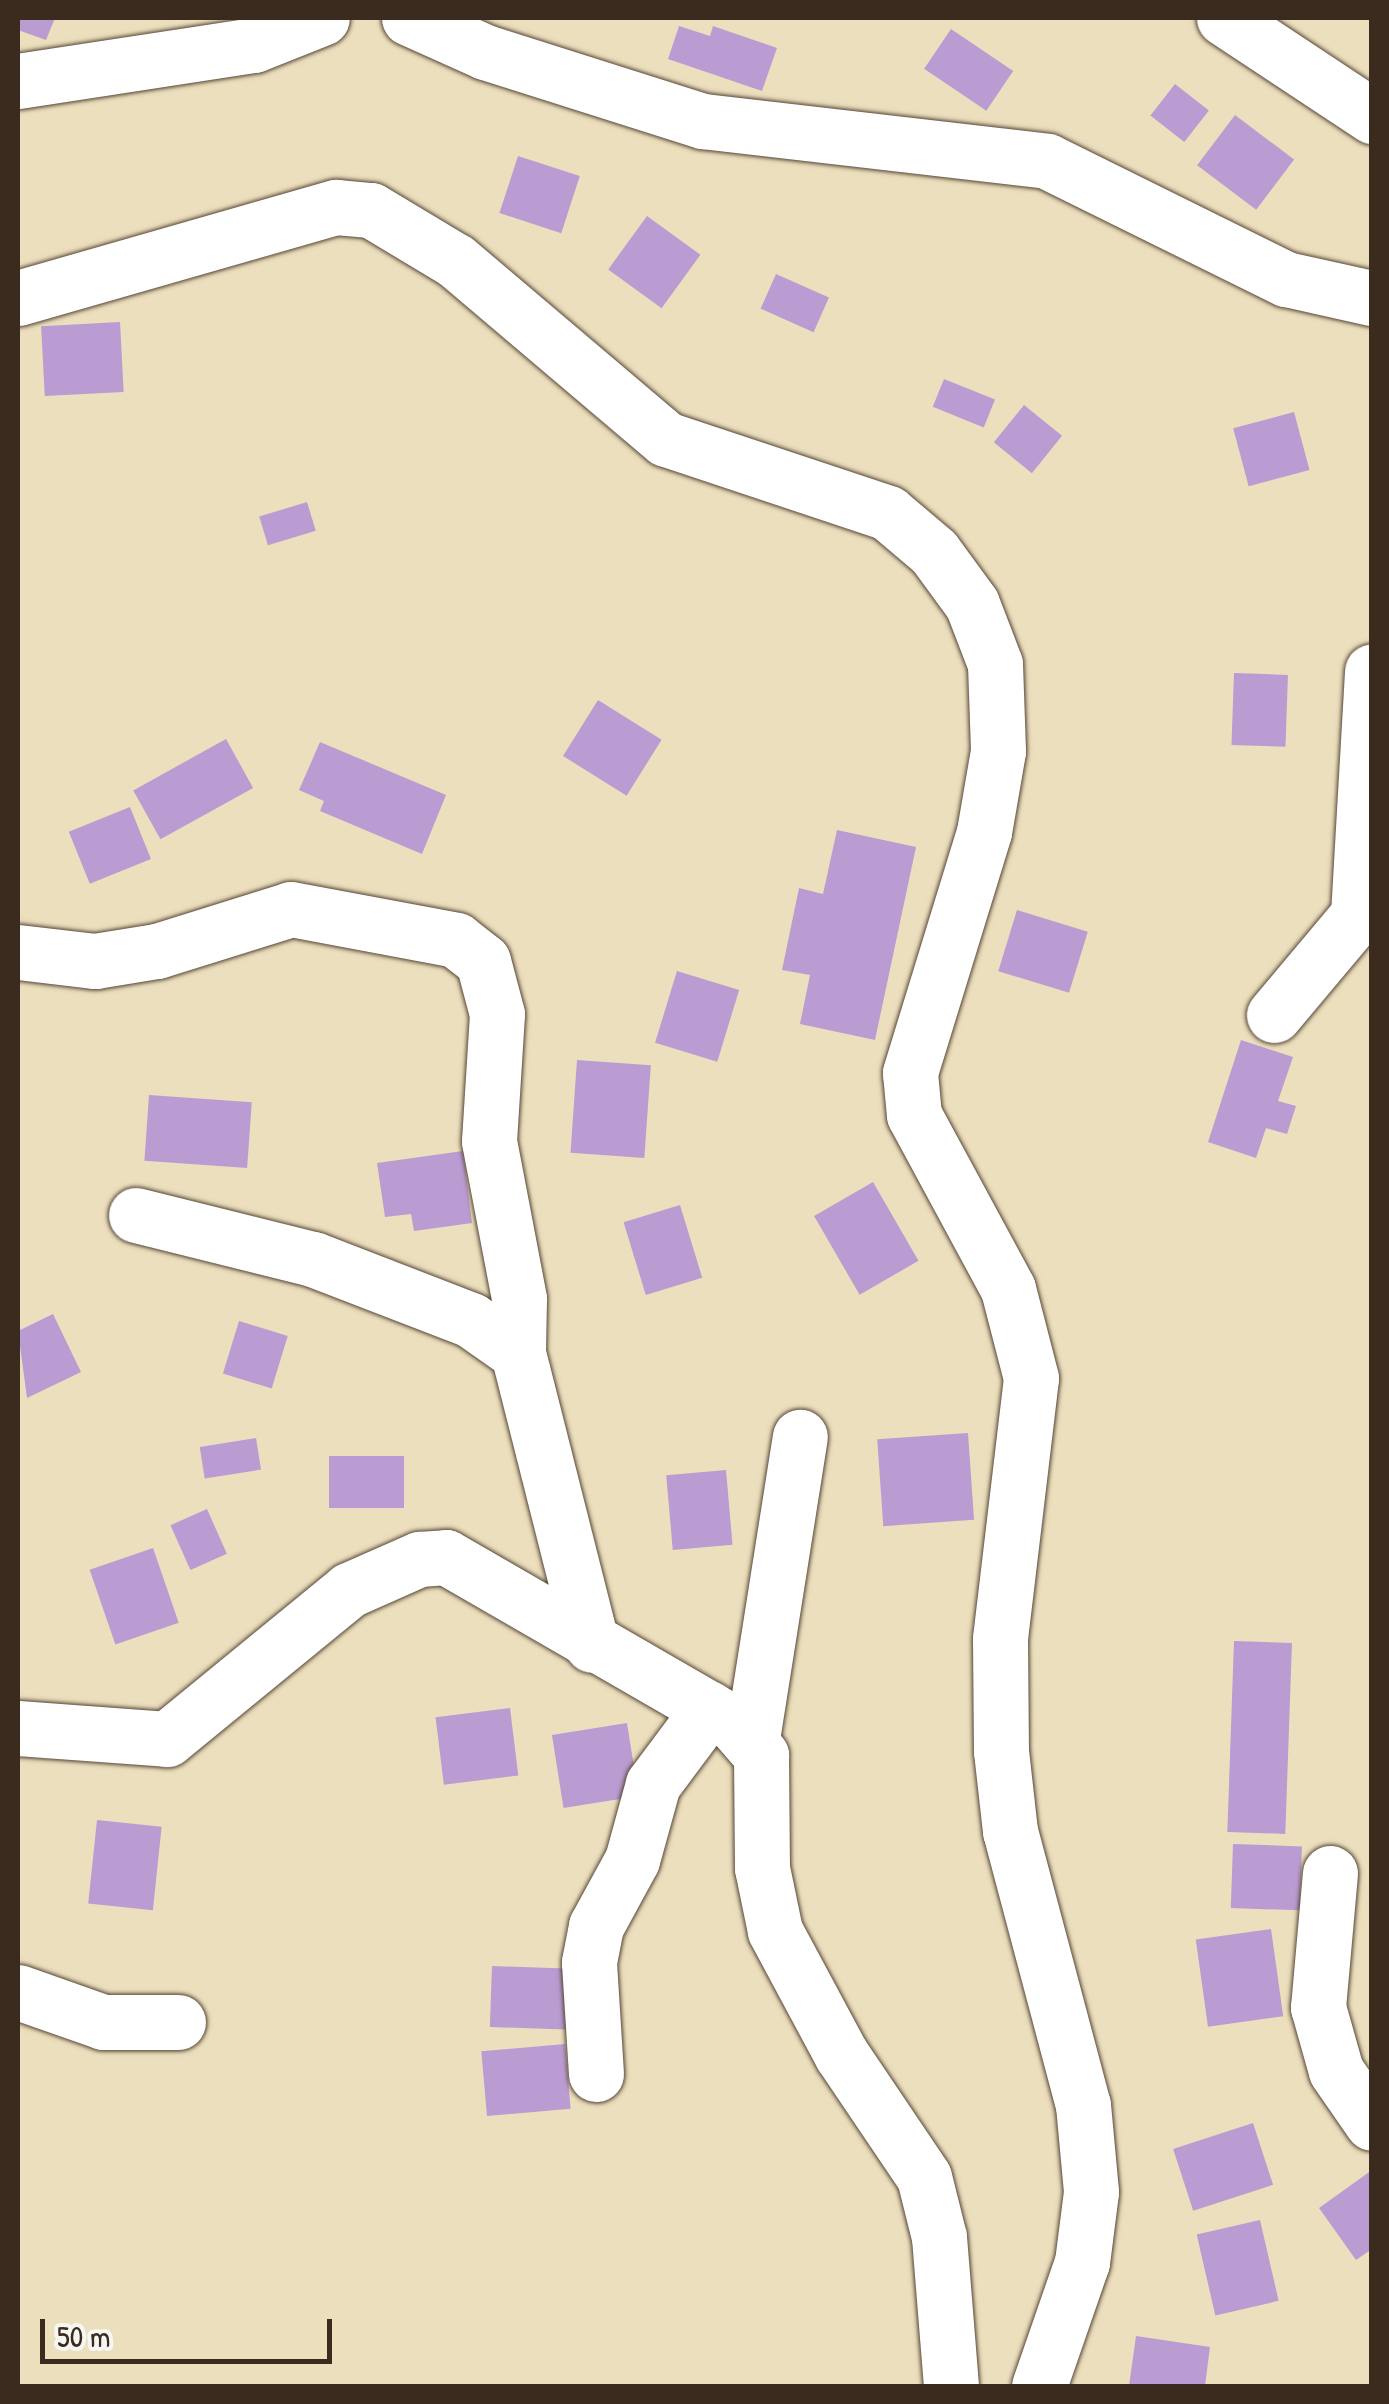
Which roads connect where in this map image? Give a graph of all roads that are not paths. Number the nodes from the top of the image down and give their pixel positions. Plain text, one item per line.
1 (322, 18) edge
2 (409, 18) edge
3 (1224, 18) edge
4 (18, 81) edge
5 (1372, 116) edge
6 (18, 298) edge
7 (1372, 298) edge
8 (1372, 671) edge
9 (18, 952) edge
10 (1274, 1015) dead end
11 (136, 1215) dead end
12 (518, 1353) junction
13 (800, 1436) dead end
14 (592, 1644) junction
15 (731, 1724) junction
16 (18, 1728) edge
17 (1330, 1873) dead end
18 (18, 1992) edge
19 (178, 2022) dead end
20 (596, 2074) dead end
21 (1372, 2124) edge
22 (951, 2386) edge
23 (1039, 2386) edge

1 - 4 street
2 - 7 street
3 - 5 street
6 - 23 street
8 - 10 street
9 - 12 street
11 - 12 street
12 - 14 street
13 - 15 street
14 - 15 street
14 - 16 street
15 - 20 street
15 - 22 street
17 - 21 street
18 - 19 street

